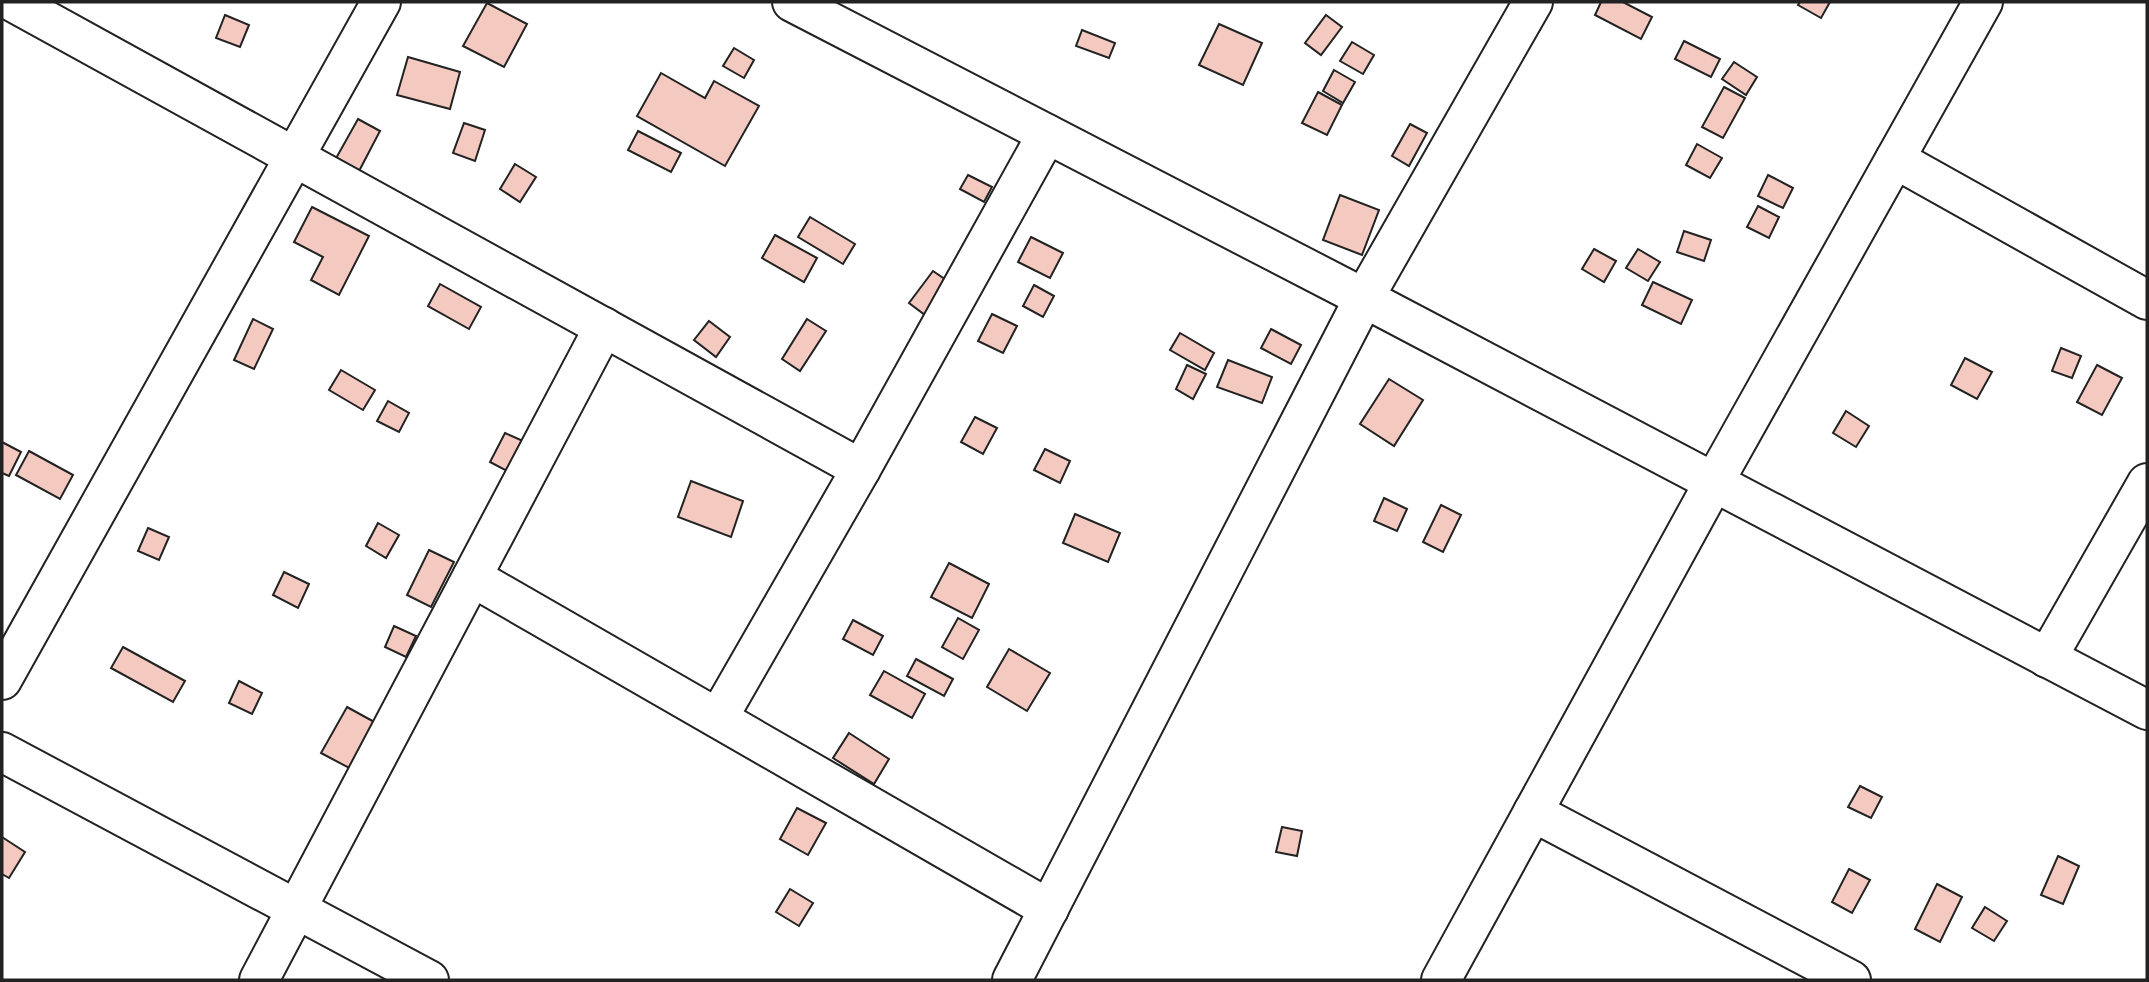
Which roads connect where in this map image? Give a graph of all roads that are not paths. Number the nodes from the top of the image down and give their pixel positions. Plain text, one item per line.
1 (13, 2) edge
2 (381, 2) edge
3 (792, 2) edge
4 (1533, 2) edge
5 (1983, 2) edge
6 (1047, 134) junction
7 (295, 156) junction
8 (1895, 159) junction
9 (1364, 298) junction
10 (2147, 300) edge
11 (604, 327) junction
12 (861, 469) junction
13 (1714, 482) junction
14 (2147, 484) edge
15 (472, 577) junction
16 (2047, 658) junction
17 (2, 680) edge
18 (2147, 710) edge
19 (718, 718) junction
20 (2, 752) edge
21 (1533, 812) junction
22 (296, 909) junction
23 (1049, 909) junction
24 (259, 980) edge
25 (429, 980) edge
26 (1012, 980) edge
27 (1441, 980) edge
28 (1851, 980) edge

1 - 7 street
2 - 7 street
3 - 6 street
4 - 9 street
5 - 8 street
6 - 9 street
6 - 12 street
7 - 11 street
7 - 17 street
8 - 10 street
8 - 13 street
9 - 13 street
9 - 23 street
11 - 12 street
11 - 15 street
12 - 19 street
13 - 16 street
13 - 21 street
14 - 16 street
15 - 19 street
15 - 22 street
16 - 18 street
19 - 23 street
20 - 22 street
21 - 27 street
21 - 28 street
22 - 24 street
22 - 25 street
23 - 26 street

